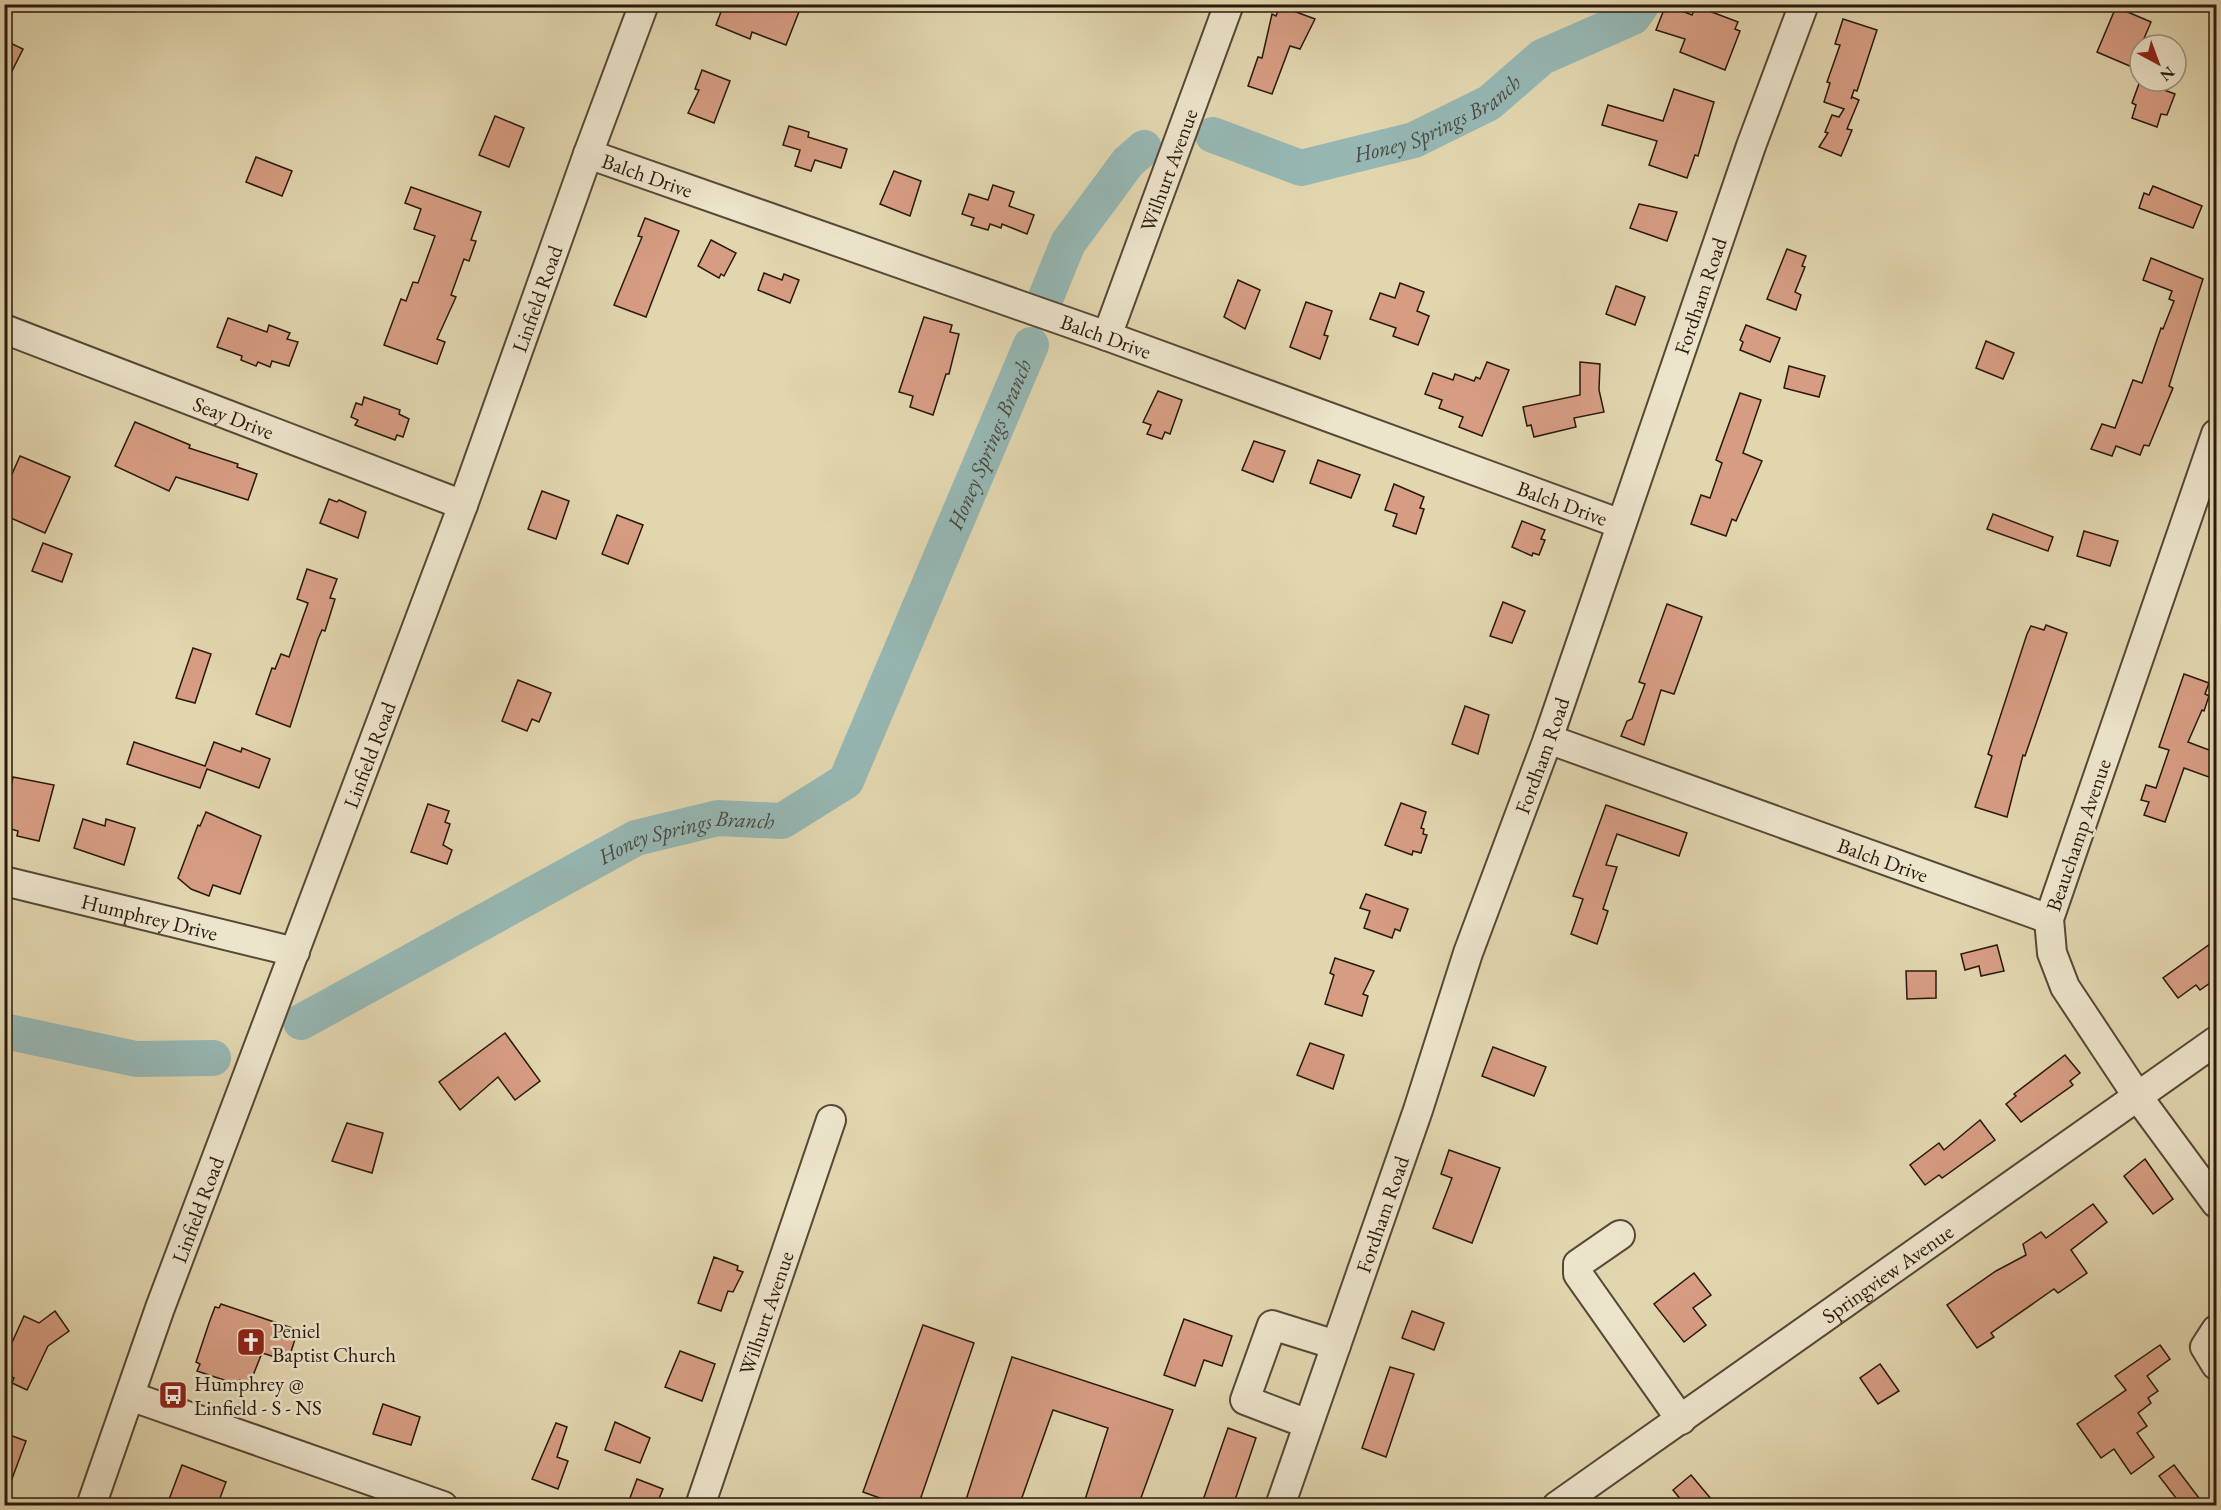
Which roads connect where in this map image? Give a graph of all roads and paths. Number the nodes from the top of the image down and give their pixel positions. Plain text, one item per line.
1 (644, 4) edge
2 (1229, 4) edge
3 (1804, 4) edge
4 (588, 154) junction
5 (4, 329) edge
6 (1107, 336) junction
7 (2217, 434) edge
8 (464, 506) junction
9 (1621, 524) junction
10 (1548, 739) junction
11 (4, 881) edge
12 (2049, 920) junction
13 (295, 952) junction
14 (2217, 1041) edge
15 (2138, 1097) junction
16 (831, 1120) dead end
17 (2217, 1203) edge
18 (1620, 1235) dead end
19 (2217, 1330) edge
20 (1336, 1345) junction
21 (2217, 1365) edge
22 (130, 1396) junction
23 (1680, 1420) junction
24 (1308, 1424) junction
25 (91, 1506) edge
26 (443, 1506) edge
27 (700, 1506) edge
28 (1280, 1506) edge
29 (1557, 1506) edge

1 - 4 street, Linfield Road
2 - 6 street, Wilhurt Avenue
3 - 9 street, Fordham Road
4 - 6 street, Balch Drive
4 - 8 street, Linfield Road
5 - 8 street, Seay Drive
6 - 9 street, Balch Drive
7 - 12 street, Beauchamp Avenue
8 - 13 street, Linfield Road
9 - 10 street, Fordham Road
10 - 12 street, Balch Drive
10 - 20 street, Fordham Road
11 - 13 street, Humphrey Drive
12 - 15 street, Beauchamp Avenue
13 - 22 street, Linfield Road
14 - 15 street, Springview Avenue
15 - 17 street, Beauchamp Avenue
15 - 23 street, Springview Avenue
16 - 27 street, Wilhurt Avenue
18 - 23 street
19 - 21 street
20 - 24 street, Fordham Road
20 - 24 street
22 - 25 street, Linfield Road
22 - 26 street
23 - 29 street, Springview Avenue
24 - 28 street, Fordham Road

